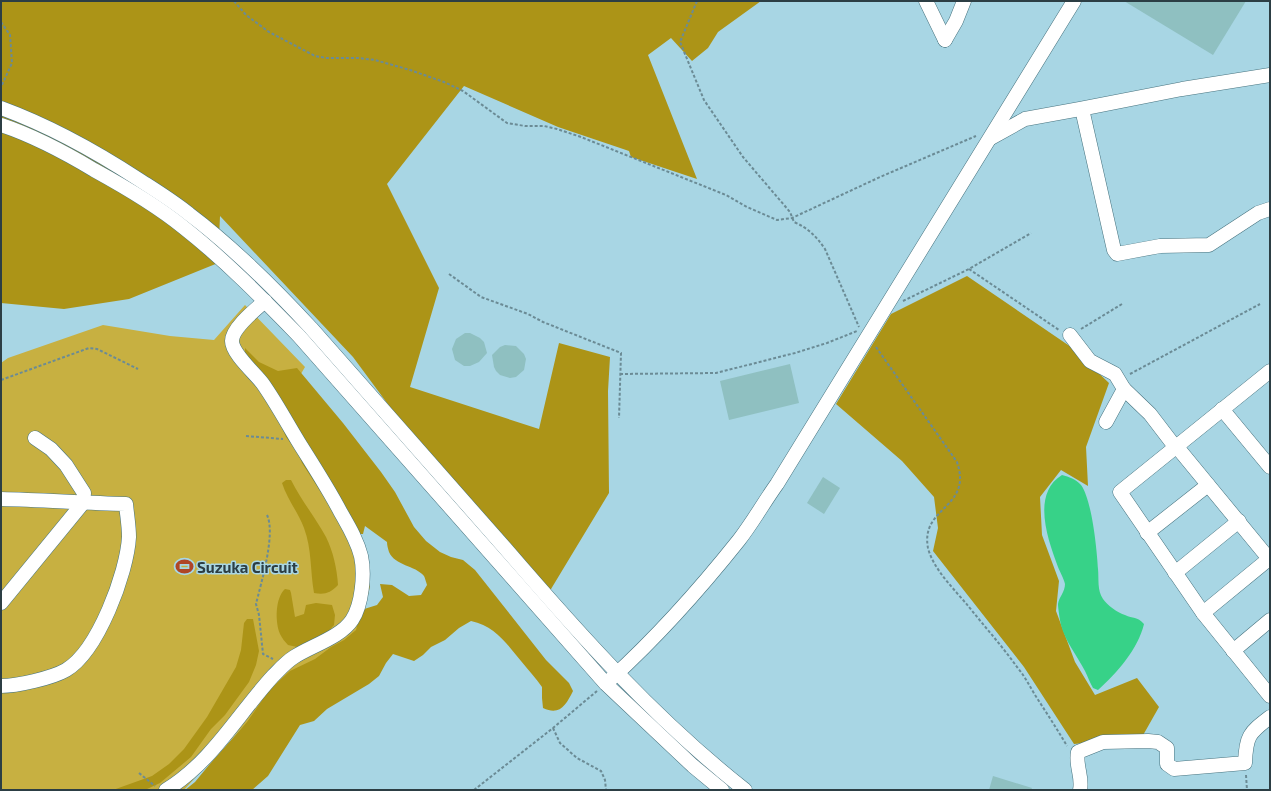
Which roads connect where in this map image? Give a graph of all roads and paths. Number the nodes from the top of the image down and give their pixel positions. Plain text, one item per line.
1 (234, 1) edge
2 (697, 1) edge
3 (926, 1) edge
4 (964, 1) edge
5 (1074, 1) edge
6 (1, 22) edge
7 (1270, 75) edge
8 (1, 87) edge
9 (1, 108) edge
10 (1082, 109) junction
11 (1, 125) edge
12 (986, 136) junction
13 (1270, 209) edge
14 (792, 218) junction
15 (1031, 233) dead end
16 (969, 269) junction
17 (449, 274) dead end
18 (265, 301) junction
19 (1122, 304) dead end
20 (1260, 304) dead end
21 (884, 311) junction
22 (864, 333) junction
23 (1070, 336) junction
24 (138, 369) dead end
25 (1270, 372) edge
26 (620, 374) junction
27 (1, 380) edge
28 (1122, 384) junction
29 (1222, 409) junction
30 (619, 418) dead end
31 (1106, 422) dead end
32 (246, 436) dead end
33 (35, 438) dead end
34 (298, 441) junction
35 (1176, 447) junction
36 (1270, 467) edge
37 (1208, 485) junction
38 (1, 499) edge
39 (83, 503) junction
40 (268, 515) dead end
41 (1239, 521) junction
42 (1148, 533) junction
43 (1270, 559) edge
44 (1175, 573) junction
45 (1, 603) edge
46 (1203, 613) junction
47 (1270, 620) edge
48 (1233, 651) junction
49 (283, 665) junction
50 (618, 673) junction
51 (606, 684) junction
52 (1, 686) edge
53 (1268, 689) edge
54 (1270, 717) edge
55 (553, 728) junction
56 (1076, 760) junction
57 (1245, 763) junction
58 (140, 773) dead end
59 (160, 790) edge
60 (166, 790) edge
61 (474, 790) edge
62 (606, 790) edge
63 (722, 790) edge
64 (745, 790) edge
65 (1080, 790) edge
66 (1247, 790) edge

1 - 14 path
2 - 14 path
3 - 4 street
5 - 12 street
6 - 8 path
7 - 10 street
9 - 50 street
10 - 12 street
10 - 13 street
11 - 18 street
12 - 14 path
12 - 21 street
14 - 22 path
15 - 16 path
16 - 21 path
16 - 23 path
17 - 26 path
18 - 34 street
18 - 51 street
19 - 23 path
20 - 28 path
21 - 22 street
22 - 26 path
22 - 50 street
22 - 56 path
23 - 28 street
24 - 27 path
25 - 29 street
26 - 30 path
28 - 31 street
28 - 35 street
29 - 35 street
29 - 36 street
32 - 34 path
33 - 39 street
34 - 49 street
35 - 37 street
35 - 42 street
37 - 41 street
37 - 42 street
38 - 39 street
39 - 45 street
39 - 52 street
40 - 49 path
41 - 43 street
41 - 44 street
42 - 44 street
43 - 46 street
44 - 46 street
46 - 48 street
47 - 48 street
48 - 53 street
49 - 60 street
50 - 51 street
50 - 64 street
51 - 55 path
51 - 63 street
54 - 57 street
55 - 61 path
55 - 62 path
56 - 57 street
56 - 65 street
57 - 66 path
58 - 59 path

